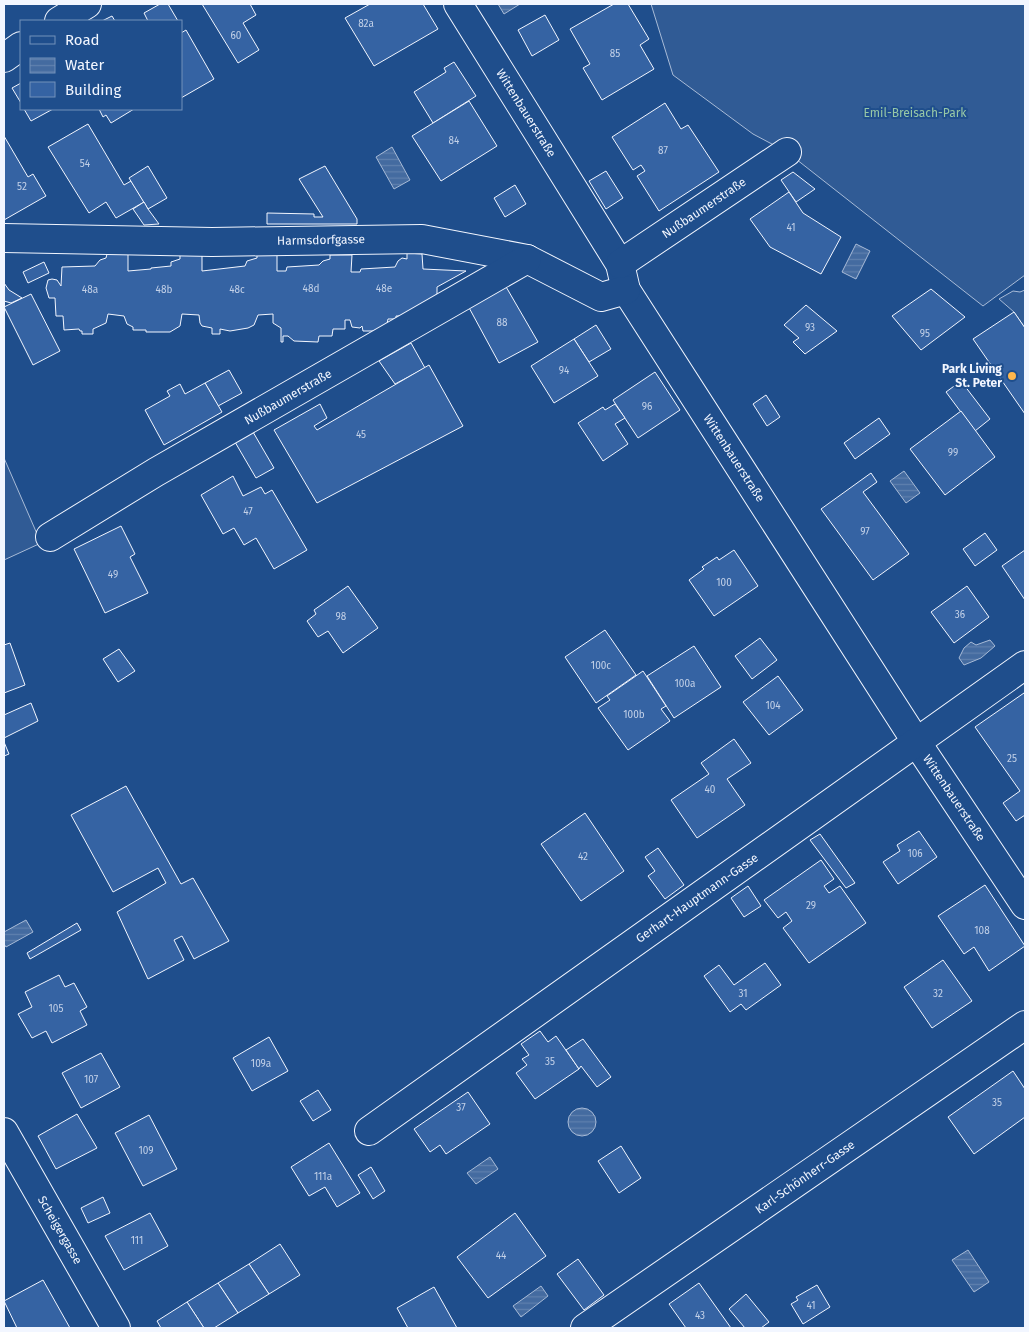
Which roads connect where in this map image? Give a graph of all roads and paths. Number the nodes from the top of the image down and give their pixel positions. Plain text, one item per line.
1 (87, 4) edge
2 (458, 4) edge
3 (61, 20) edge
4 (20, 47) edge
5 (4, 58) edge
6 (788, 152) dead end
7 (4, 238) edge
8 (527, 259) junction
9 (620, 264) junction
10 (626, 290) junction
11 (50, 537) dead end
12 (1025, 665) edge
13 (917, 742) junction
14 (1025, 905) edge
15 (1025, 1025) edge
16 (369, 1131) dead end
17 (4, 1132) edge
18 (116, 1328) edge
19 (585, 1328) edge

1 - 3 street
2 - 9 street, Wittenbauerstraße
4 - 5 street
6 - 9 street, Nußbaumerstraße
7 - 8 street, Harmsdorfgasse
8 - 10 street, Harmsdorfgasse
8 - 11 street, Nußbaumerstraße
9 - 10 street, Wittenbauerstraße
10 - 13 street, Wittenbauerstraße
12 - 13 street, Gerhart-Hauptmann-Gasse
13 - 14 street, Wittenbauerstraße
13 - 16 street, Gerhart-Hauptmann-Gasse
15 - 19 street, Karl-Schönherr-Gasse
17 - 18 street, Scheigergasse

